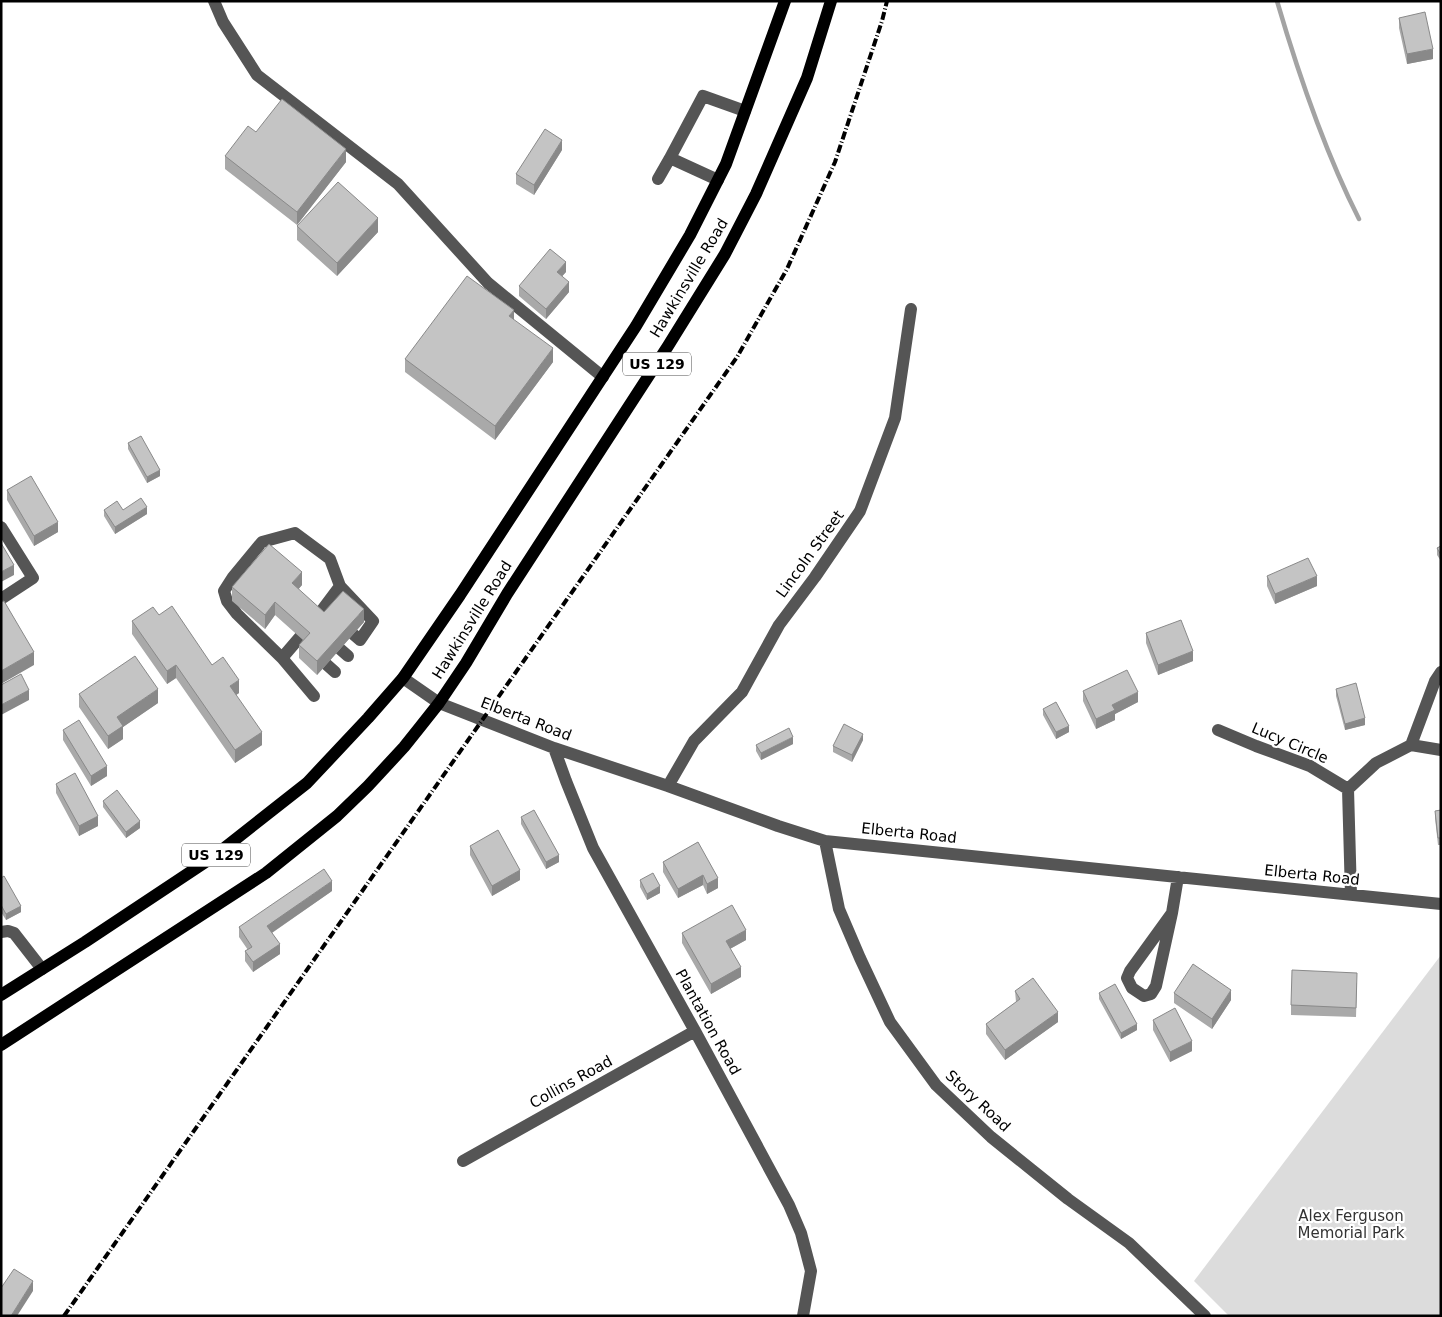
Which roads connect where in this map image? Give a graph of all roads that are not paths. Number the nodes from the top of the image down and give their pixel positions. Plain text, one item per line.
1 (214, 1) edge
2 (785, 1) edge
3 (831, 1) edge
4 (745, 111) junction
5 (670, 158) junction
6 (658, 179) dead end
7 (718, 180) junction
8 (911, 309) dead end
9 (603, 377) junction
10 (1, 527) edge
11 (340, 586) junction
12 (1, 599) edge
13 (323, 614) edge
14 (353, 634) edge
15 (308, 648) edge
16 (282, 658) junction
17 (1441, 672) edge
18 (403, 678) junction
19 (314, 696) dead end
20 (439, 703) junction
21 (1218, 730) dead end
22 (1410, 745) junction
23 (554, 748) junction
24 (1441, 750) edge
25 (668, 786) junction
26 (1348, 789) junction
27 (825, 840) junction
28 (1178, 877) junction
29 (1351, 896) junction
30 (1441, 904) edge
31 (1172, 913) junction
32 (1, 932) edge
33 (42, 969) junction
34 (1, 995) edge
35 (695, 1031) junction
36 (1, 1046) edge
37 (463, 1160) dead end
38 (803, 1316) edge
39 (1205, 1316) edge

1 - 9 street
2 - 4 main road, Hawkinsville Road / US 129
3 - 20 main road, Hawkinsville Road / US 129
4 - 5 street
4 - 7 main road, Hawkinsville Road / US 129
5 - 6 street
5 - 7 street
7 - 9 main road, Hawkinsville Road / US 129
8 - 25 street, Lincoln Street
9 - 18 main road, Hawkinsville Road / US 129
10 - 12 street
11 - 13 street
11 - 14 street
11 - 16 street
15 - 16 street
16 - 19 street
17 - 22 street
18 - 20 street, Elberta Road
18 - 33 main road, US 129
20 - 23 street, Elberta Road
20 - 36 main road, US 129
21 - 26 street, Lucy Circle
22 - 24 street
22 - 26 street
23 - 25 street, Elberta Road
23 - 35 street, Plantation Road
25 - 27 street, Elberta Road
26 - 29 street
27 - 28 street, Elberta Road
27 - 39 street, Story Road
28 - 29 street, Elberta Road
28 - 31 street
29 - 30 street, Elberta Road
31 - 31 street
32 - 33 street
33 - 34 main road, US 129
35 - 37 street, Collins Road
35 - 38 street, Plantation Road

